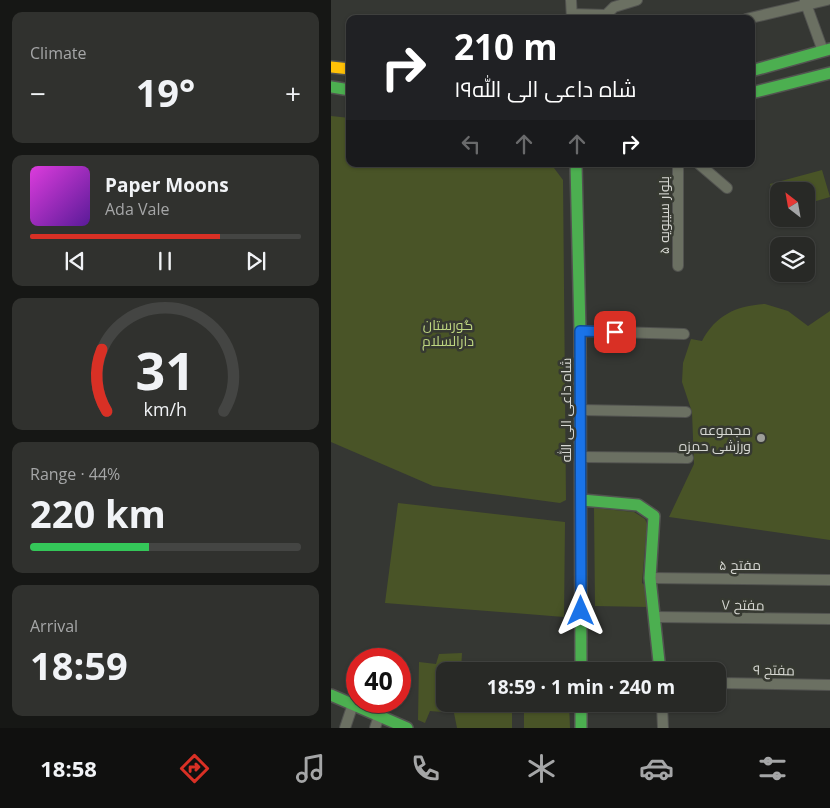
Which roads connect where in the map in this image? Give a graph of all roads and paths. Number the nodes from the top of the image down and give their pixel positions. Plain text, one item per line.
1 (571, 0) edge
2 (637, 0) edge
3 (827, 0) edge
4 (805, 3) edge
5 (572, 15) edge
6 (606, 15) edge
7 (755, 17) edge
8 (827, 50) edge
9 (783, 62) junction
10 (331, 67) edge
11 (346, 69) edge
12 (755, 70) edge
13 (830, 73) edge
14 (755, 74) edge
15 (787, 84) junction
16 (331, 87) edge
17 (346, 89) edge
18 (755, 90) edge
19 (755, 91) edge
20 (571, 167) edge
21 (575, 167) edge
22 (678, 167) edge
23 (702, 167) edge
24 (575, 178) junction
25 (727, 188) dead end
26 (678, 266) dead end
27 (580, 331) junction
28 (684, 334) dead end
29 (581, 410) junction
30 (686, 412) dead end
31 (581, 456) junction
32 (688, 458) dead end
33 (582, 500) junction
34 (650, 578) junction
35 (830, 580) edge
36 (655, 618) junction
37 (830, 619) edge
38 (581, 662) edge
39 (659, 662) edge
40 (726, 683) edge
41 (830, 685) edge
42 (331, 694) edge
43 (346, 701) edge
44 (581, 712) edge
45 (662, 712) edge
46 (350, 713) edge
47 (372, 713) edge
48 (379, 716) junction
49 (345, 728) edge
50 (375, 728) edge
51 (407, 728) edge
52 (581, 728) edge
53 (663, 728) edge

1 - 5 street
2 - 6 street
3 - 4 street
4 - 7 street
4 - 8 street
8 - 9 street
9 - 12 street
9 - 15 street
10 - 11 street
13 - 15 street
14 - 18 street
15 - 19 street
16 - 17 street
20 - 24 street
21 - 24 street, شاه داعی الی الله
22 - 26 street, بلوار سیبویه ۵
23 - 25 street
24 - 27 street, شاه داعی الی الله
27 - 28 street
27 - 29 street, شاه داعی الی الله
29 - 30 street
29 - 31 street, شاه داعی الی الله
31 - 32 street
31 - 33 street, شاه داعی الی الله
33 - 34 street
33 - 38 street, شاه داعی الی الله
34 - 35 street, مفتح ۵
34 - 36 street
36 - 37 street, مفتح ۷
36 - 39 street
40 - 41 street, مفتح ۹
42 - 43 street
44 - 52 street
45 - 53 street
46 - 49 street
47 - 48 street
48 - 50 street
48 - 51 street

